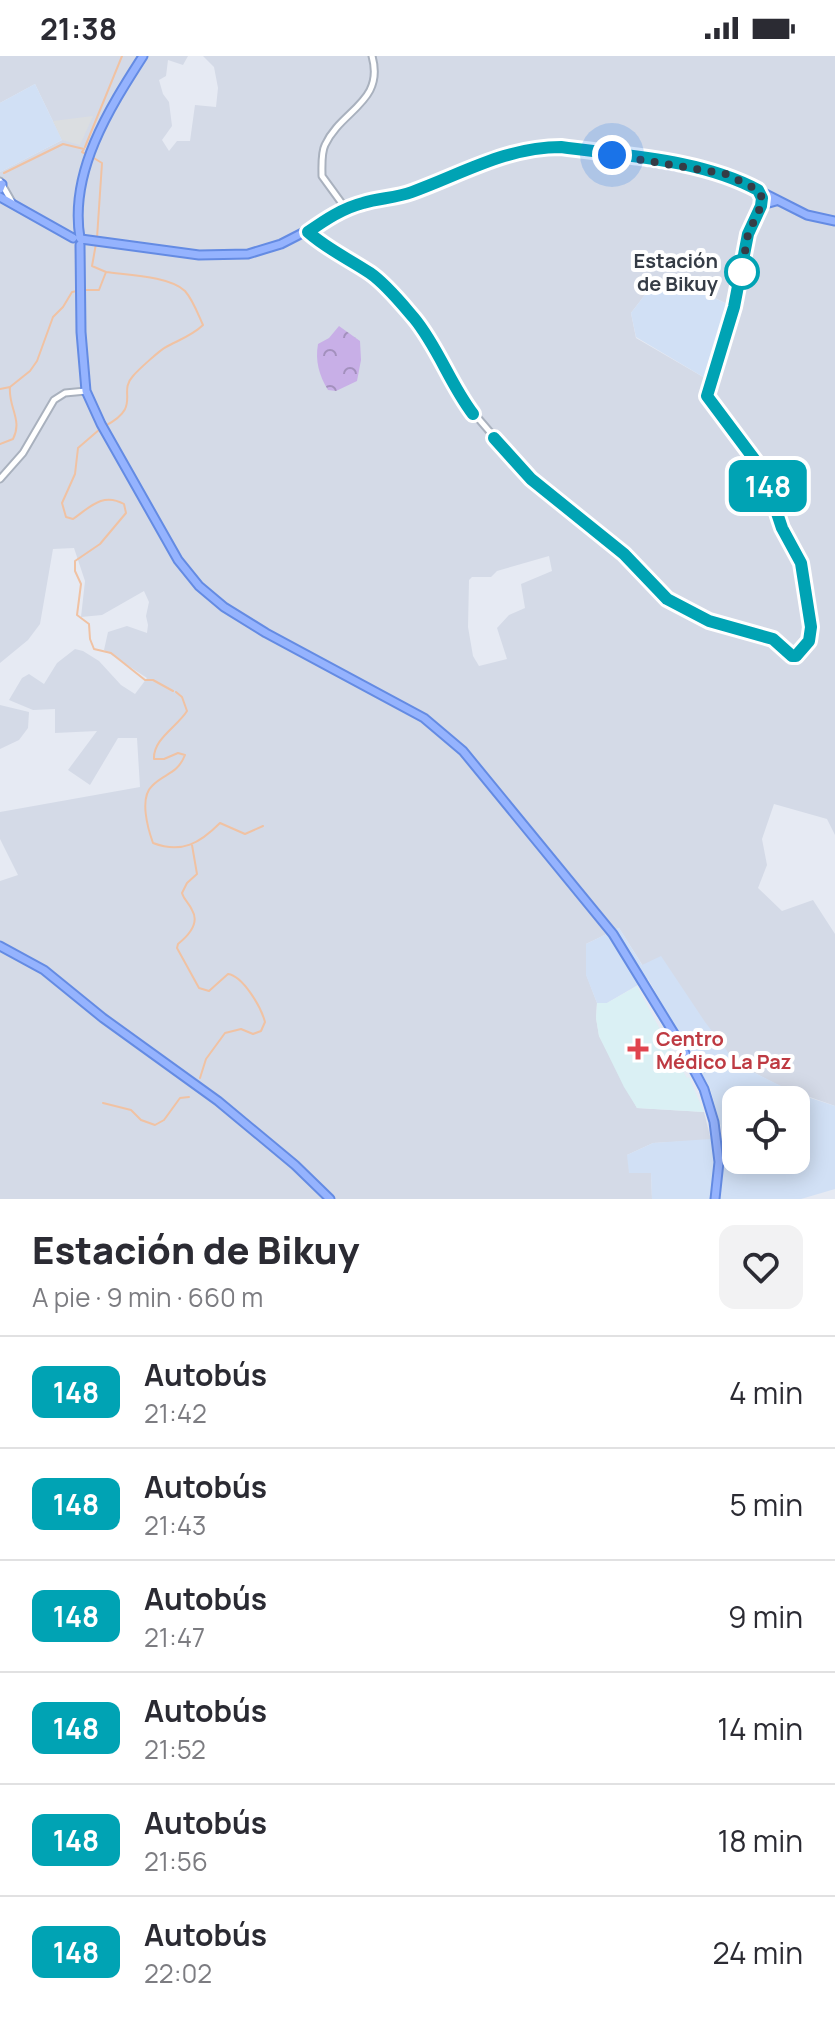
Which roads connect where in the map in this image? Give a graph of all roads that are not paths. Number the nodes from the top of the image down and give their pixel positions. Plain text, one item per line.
1 (143, 56) edge
2 (372, 56) edge
3 (130, 78) junction
4 (107, 109) junction
5 (106, 121) junction
6 (91, 154) junction
7 (1, 185) edge
8 (764, 193) junction
9 (69, 195) dead end
10 (0, 197) edge
11 (78, 197) junction
12 (776, 201) junction
13 (12, 202) junction
14 (761, 205) junction
15 (346, 209) junction
16 (835, 221) edge
17 (308, 232) junction
18 (75, 240) junction
19 (86, 391) junction
20 (0, 479) edge
21 (0, 946) edge
22 (330, 1199) edge
23 (715, 1199) edge

1 - 3 main road
2 - 15 street
3 - 4 main road
3 - 6 main road
4 - 5 main road
4 - 5 main road
5 - 6 main road
6 - 11 main road
7 - 13 street
8 - 12 main road
8 - 14 main road
8 - 15 main road
9 - 11 main road
10 - 13 main road
11 - 18 main road
12 - 14 main road
12 - 16 main road
13 - 18 main road
14 - 17 street
15 - 17 main road
17 - 18 main road
18 - 19 main road
19 - 20 street
19 - 23 main road
21 - 22 main road

